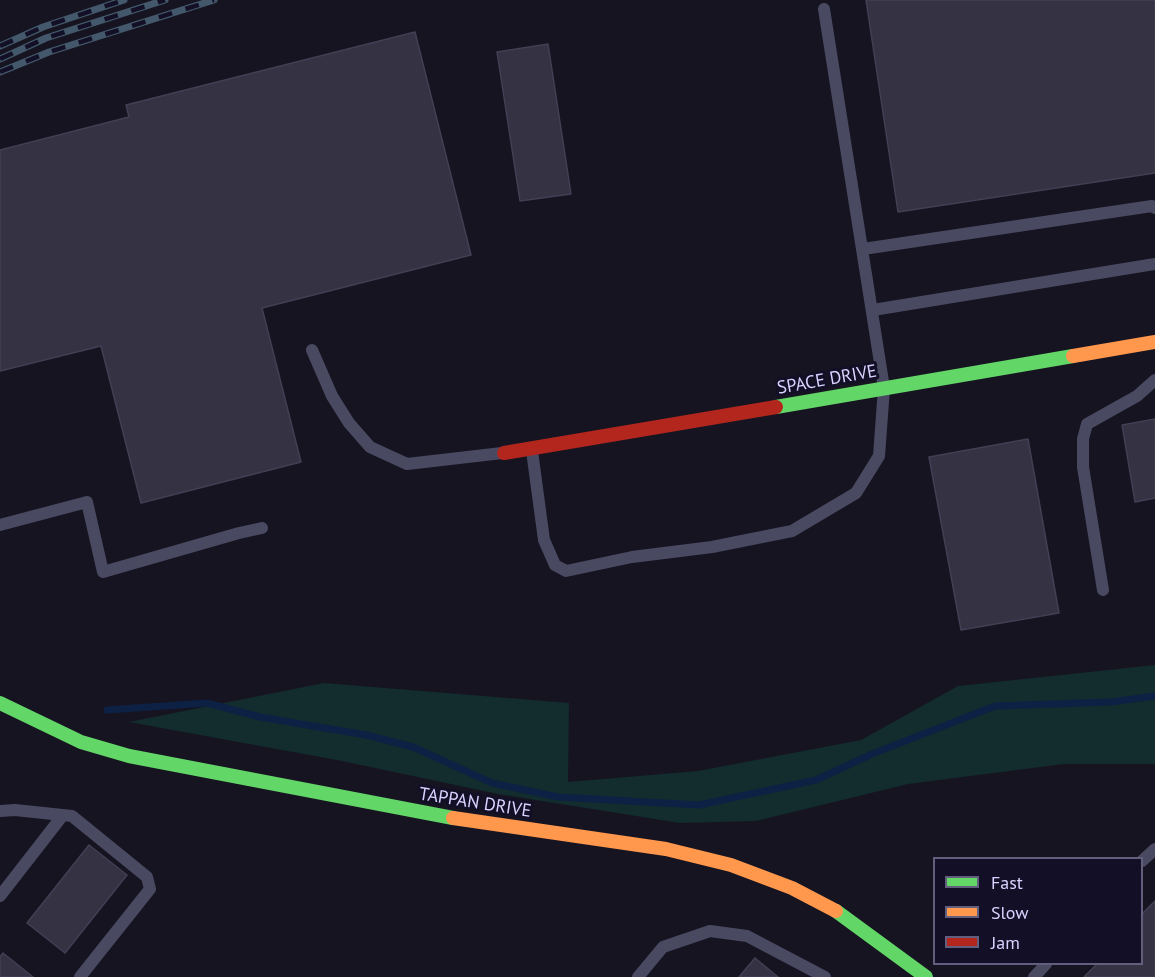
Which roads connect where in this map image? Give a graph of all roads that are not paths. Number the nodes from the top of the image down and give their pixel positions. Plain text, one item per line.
1 (824, 9) dead end
2 (1155, 208) edge
3 (863, 249) junction
4 (1155, 264) edge
5 (873, 310) junction
6 (1155, 342) edge
7 (312, 350) dead end
8 (1155, 380) edge
9 (884, 388) junction
10 (532, 448) junction
11 (504, 453) joint
12 (0, 525) edge
13 (262, 528) dead end
14 (1103, 590) dead end
15 (0, 703) edge
16 (0, 811) edge
17 (63, 815) junction
18 (1155, 849) edge
19 (1143, 860) edge
20 (0, 896) edge
21 (1044, 965) edge
22 (80, 977) edge
23 (638, 977) edge
24 (825, 977) edge
25 (926, 977) edge
26 (1034, 977) edge

1 - 3 lane
2 - 3 lane
3 - 5 lane
4 - 5 lane
5 - 9 lane
6 - 9 street, SPACE DRIVE
7 - 11 lane
8 - 14 lane
9 - 10 street, SPACE DRIVE
9 - 10 lane
10 - 11 street, SPACE DRIVE
12 - 13 lane
15 - 25 street, TAPPAN DRIVE
16 - 17 lane
17 - 20 lane
17 - 22 lane
18 - 19 lane
21 - 26 lane
23 - 24 lane

